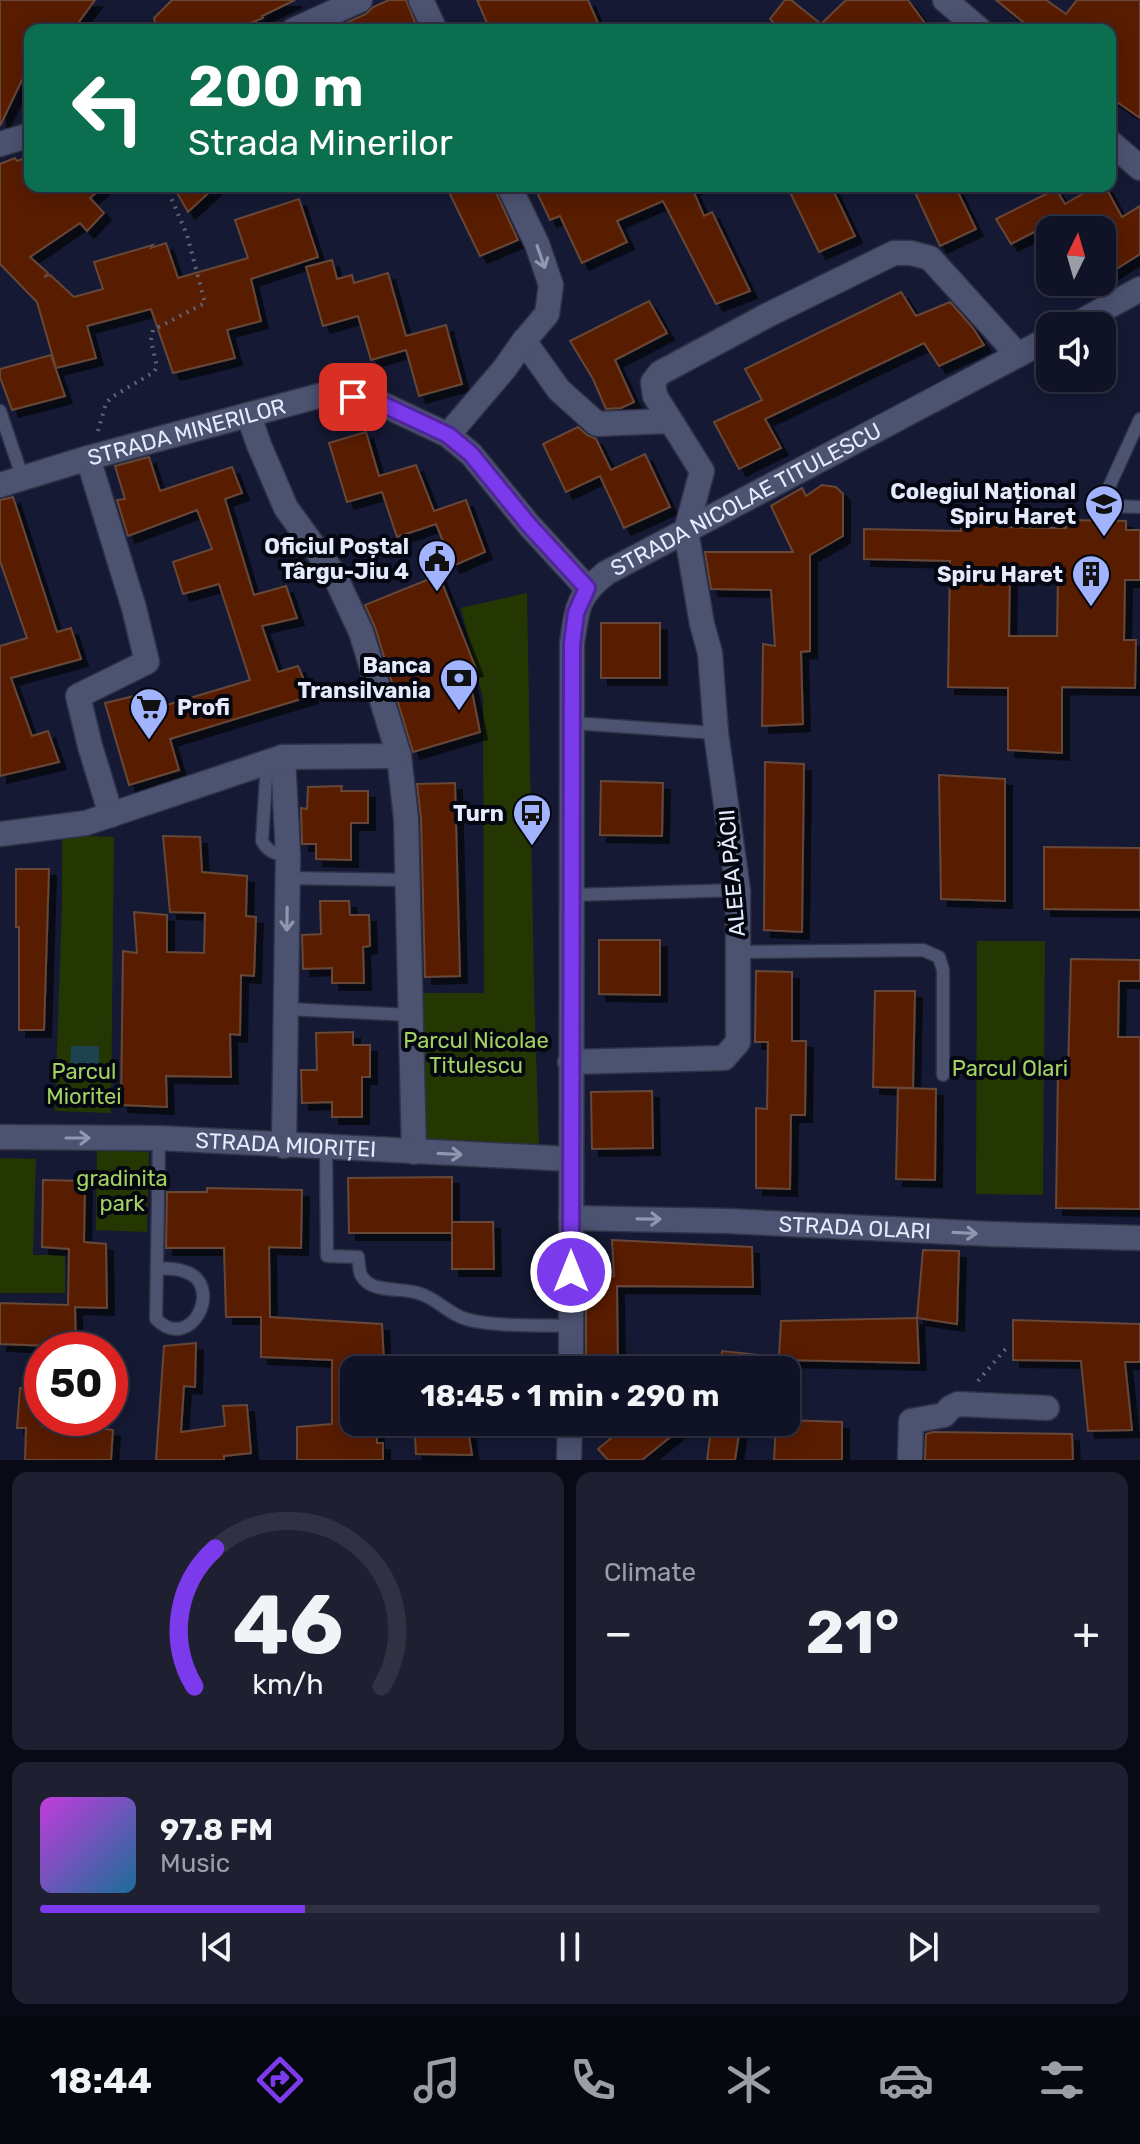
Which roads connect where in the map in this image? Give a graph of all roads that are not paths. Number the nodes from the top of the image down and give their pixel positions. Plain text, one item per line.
1 (360, 0) edge
2 (421, 0) edge
3 (945, 0) edge
4 (307, 24) edge
5 (432, 24) edge
6 (973, 24) edge
7 (24, 137) edge
8 (0, 144) edge
9 (1116, 147) edge
10 (1140, 168) edge
11 (512, 192) edge
12 (1140, 281) edge
13 (1131, 294) edge
14 (1098, 312) edge
15 (524, 341) junction
16 (1036, 345) edge
17 (1018, 355) junction
18 (0, 411) edge
19 (249, 416) junction
20 (1140, 419) edge
21 (669, 421) junction
22 (448, 435) junction
23 (88, 458) junction
24 (12, 482) edge
25 (1140, 507) edge
26 (686, 531) junction
27 (587, 588) junction
28 (572, 723) junction
29 (716, 733) junction
30 (399, 756) junction
31 (275, 760) junction
32 (111, 815) junction
33 (0, 834) edge
34 (288, 867) junction
35 (408, 880) junction
36 (738, 890) junction
37 (571, 895) junction
38 (739, 952) junction
39 (286, 1009) junction
40 (412, 1015) junction
41 (570, 1062) junction
42 (943, 1075) dead end
43 (0, 1137) edge
44 (159, 1138) junction
45 (284, 1146) junction
46 (326, 1148) junction
47 (414, 1152) junction
48 (570, 1159) junction
49 (571, 1218) junction
50 (1140, 1238) edge
51 (157, 1268) junction
52 (572, 1326) junction
53 (571, 1356) edge
54 (1047, 1408) dead end
55 (570, 1436) edge
56 (569, 1460) edge
57 (910, 1460) edge

1 - 4 street
2 - 5 street
3 - 6 street
7 - 8 street
9 - 10 street
11 -> 15 street
12 - 13 street
13 - 14 street
15 - 21 street
15 - 22 street
16 - 17 street, STRADA NICOLAE TITULESCU
17 - 21 street
17 - 26 street, STRADA NICOLAE TITULESCU
18 - 24 lane
19 - 22 street, STRADA MINERILOR
19 - 23 street, STRADA MINERILOR
19 - 30 street
20 - 25 lane
21 - 26 street
22 - 27 street, STRADA MINERILOR
23 - 24 street, STRADA MINERILOR
23 - 32 street
26 - 27 street, STRADA NICOLAE TITULESCU
26 - 29 street, ALEEA PĂCII
27 - 28 street, STRADA NICOLAE TITULESCU
28 - 29 lane
28 - 37 street, STRADA NICOLAE TITULESCU
29 - 36 street, ALEEA PĂCII
30 - 31 street
30 - 35 street
31 - 32 street
31 - 34 street
32 - 33 street
34 - 35 lane
34 -> 39 street
35 - 40 street
36 - 37 lane
36 - 38 street, ALEEA PĂCII
37 - 41 street, STRADA NICOLAE TITULESCU
38 - 41 street, ALEEA PĂCII
38 - 42 lane
39 - 40 lane
39 - 45 street
40 - 47 street
41 - 48 street, STRADA NICOLAE TITULESCU
43 -> 44 street, STRADA MIORIȚEI
44 - 45 street, STRADA MIORIȚEI
44 - 51 lane
45 - 46 street, STRADA MIORIȚEI
46 - 47 street, STRADA MIORIȚEI
46 - 52 lane
47 -> 48 street, STRADA MIORIȚEI
48 - 49 street, STRADA NICOLAE TITULESCU
49 -> 50 street, STRADA OLARI
49 - 52 street, STRADA NICOLAE TITULESCU
51 - 51 lane
52 - 53 street, STRADA NICOLAE TITULESCU
54 - 57 street
55 - 56 street

